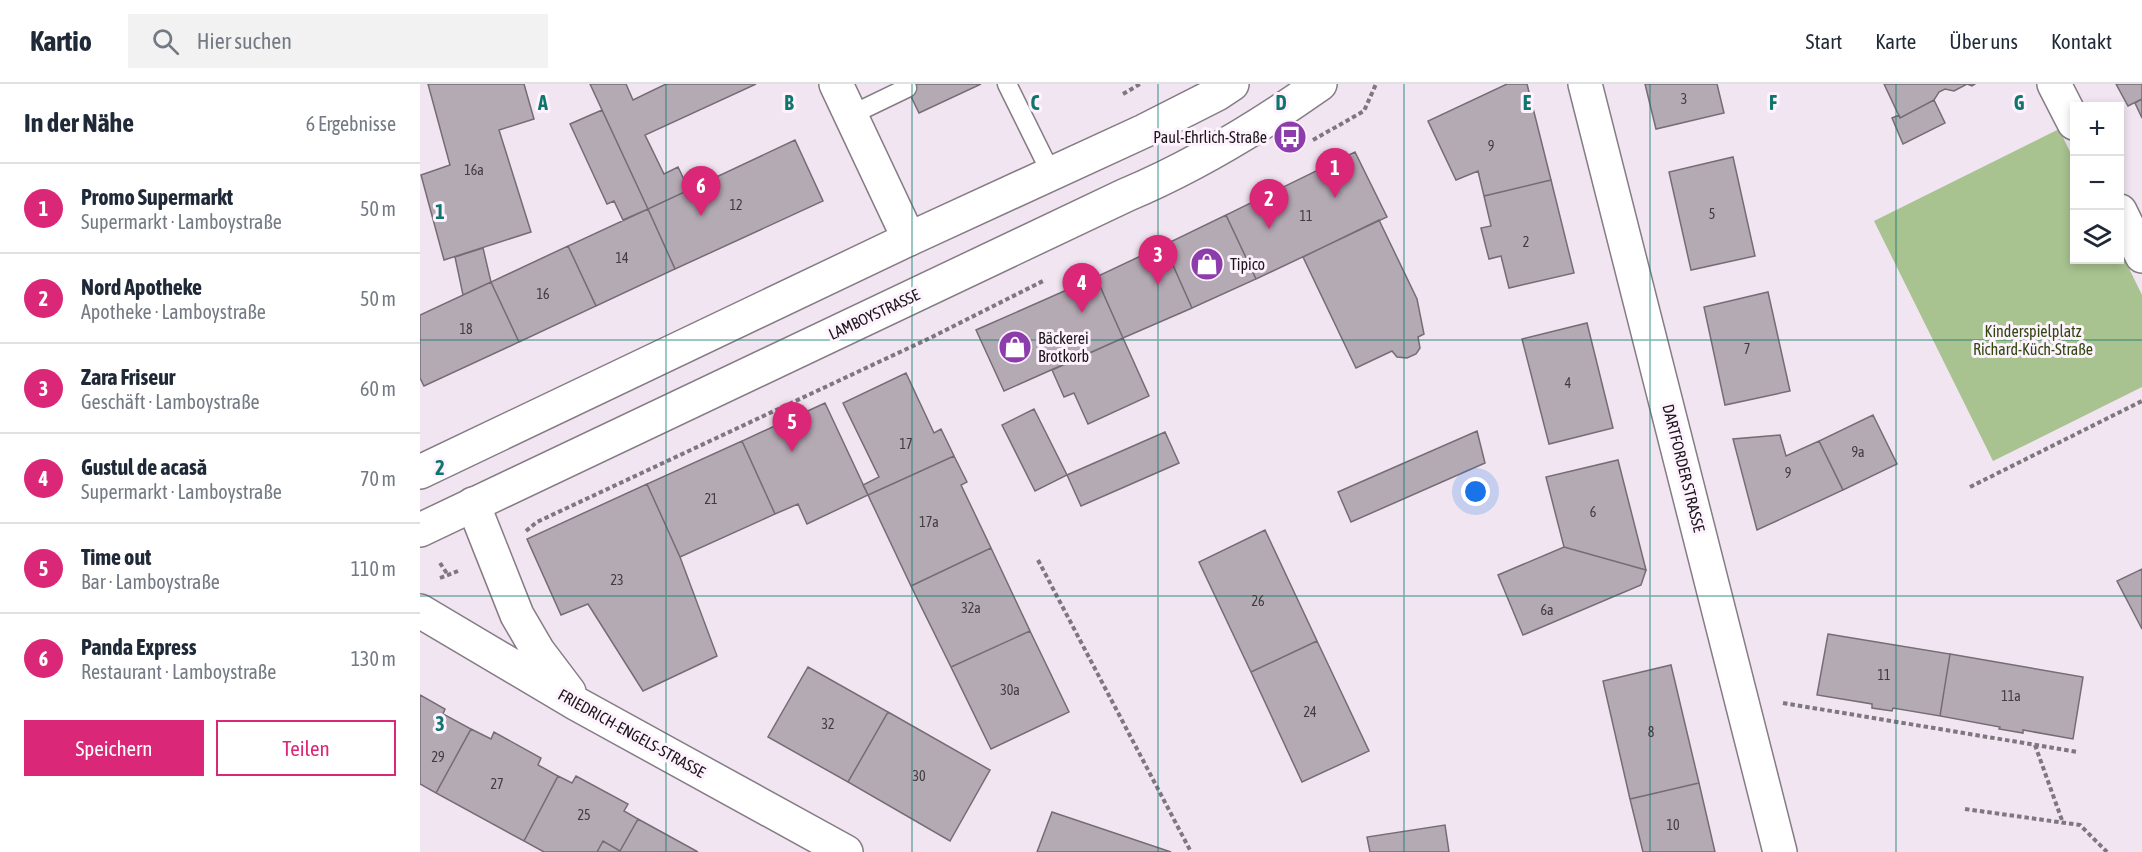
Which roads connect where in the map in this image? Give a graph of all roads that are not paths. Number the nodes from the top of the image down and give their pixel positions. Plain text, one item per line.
1 (836, 84) edge
2 (1007, 84) edge
3 (1232, 84) edge
4 (1320, 84) edge
5 (1585, 84) edge
6 (2055, 84) edge
7 (907, 88) dead end
8 (850, 115) junction
9 (2070, 115) edge
10 (1052, 173) junction
11 (2124, 220) edge
12 (909, 239) junction
13 (2142, 256) edge
14 (420, 472) edge
15 (472, 504) junction
16 (420, 530) edge
17 (420, 611) edge
18 (577, 704) junction
19 (846, 852) edge
20 (1780, 852) edge

1 - 8 main road
2 - 10 lane
3 - 10 main road
4 - 15 main road, LAMBOYSTRASSE
5 - 20 main road, DARTFORDER STRASSE
6 - 9 main road
7 - 8 lane
8 - 12 main road
10 - 12 main road
11 - 13 main road
12 - 14 main road
15 - 16 main road, LAMBOYSTRASSE
15 - 18 main road
17 - 18 main road, FRIEDRICH-ENGELS-STRASSE
18 - 19 main road, FRIEDRICH-ENGELS-STRASSE

